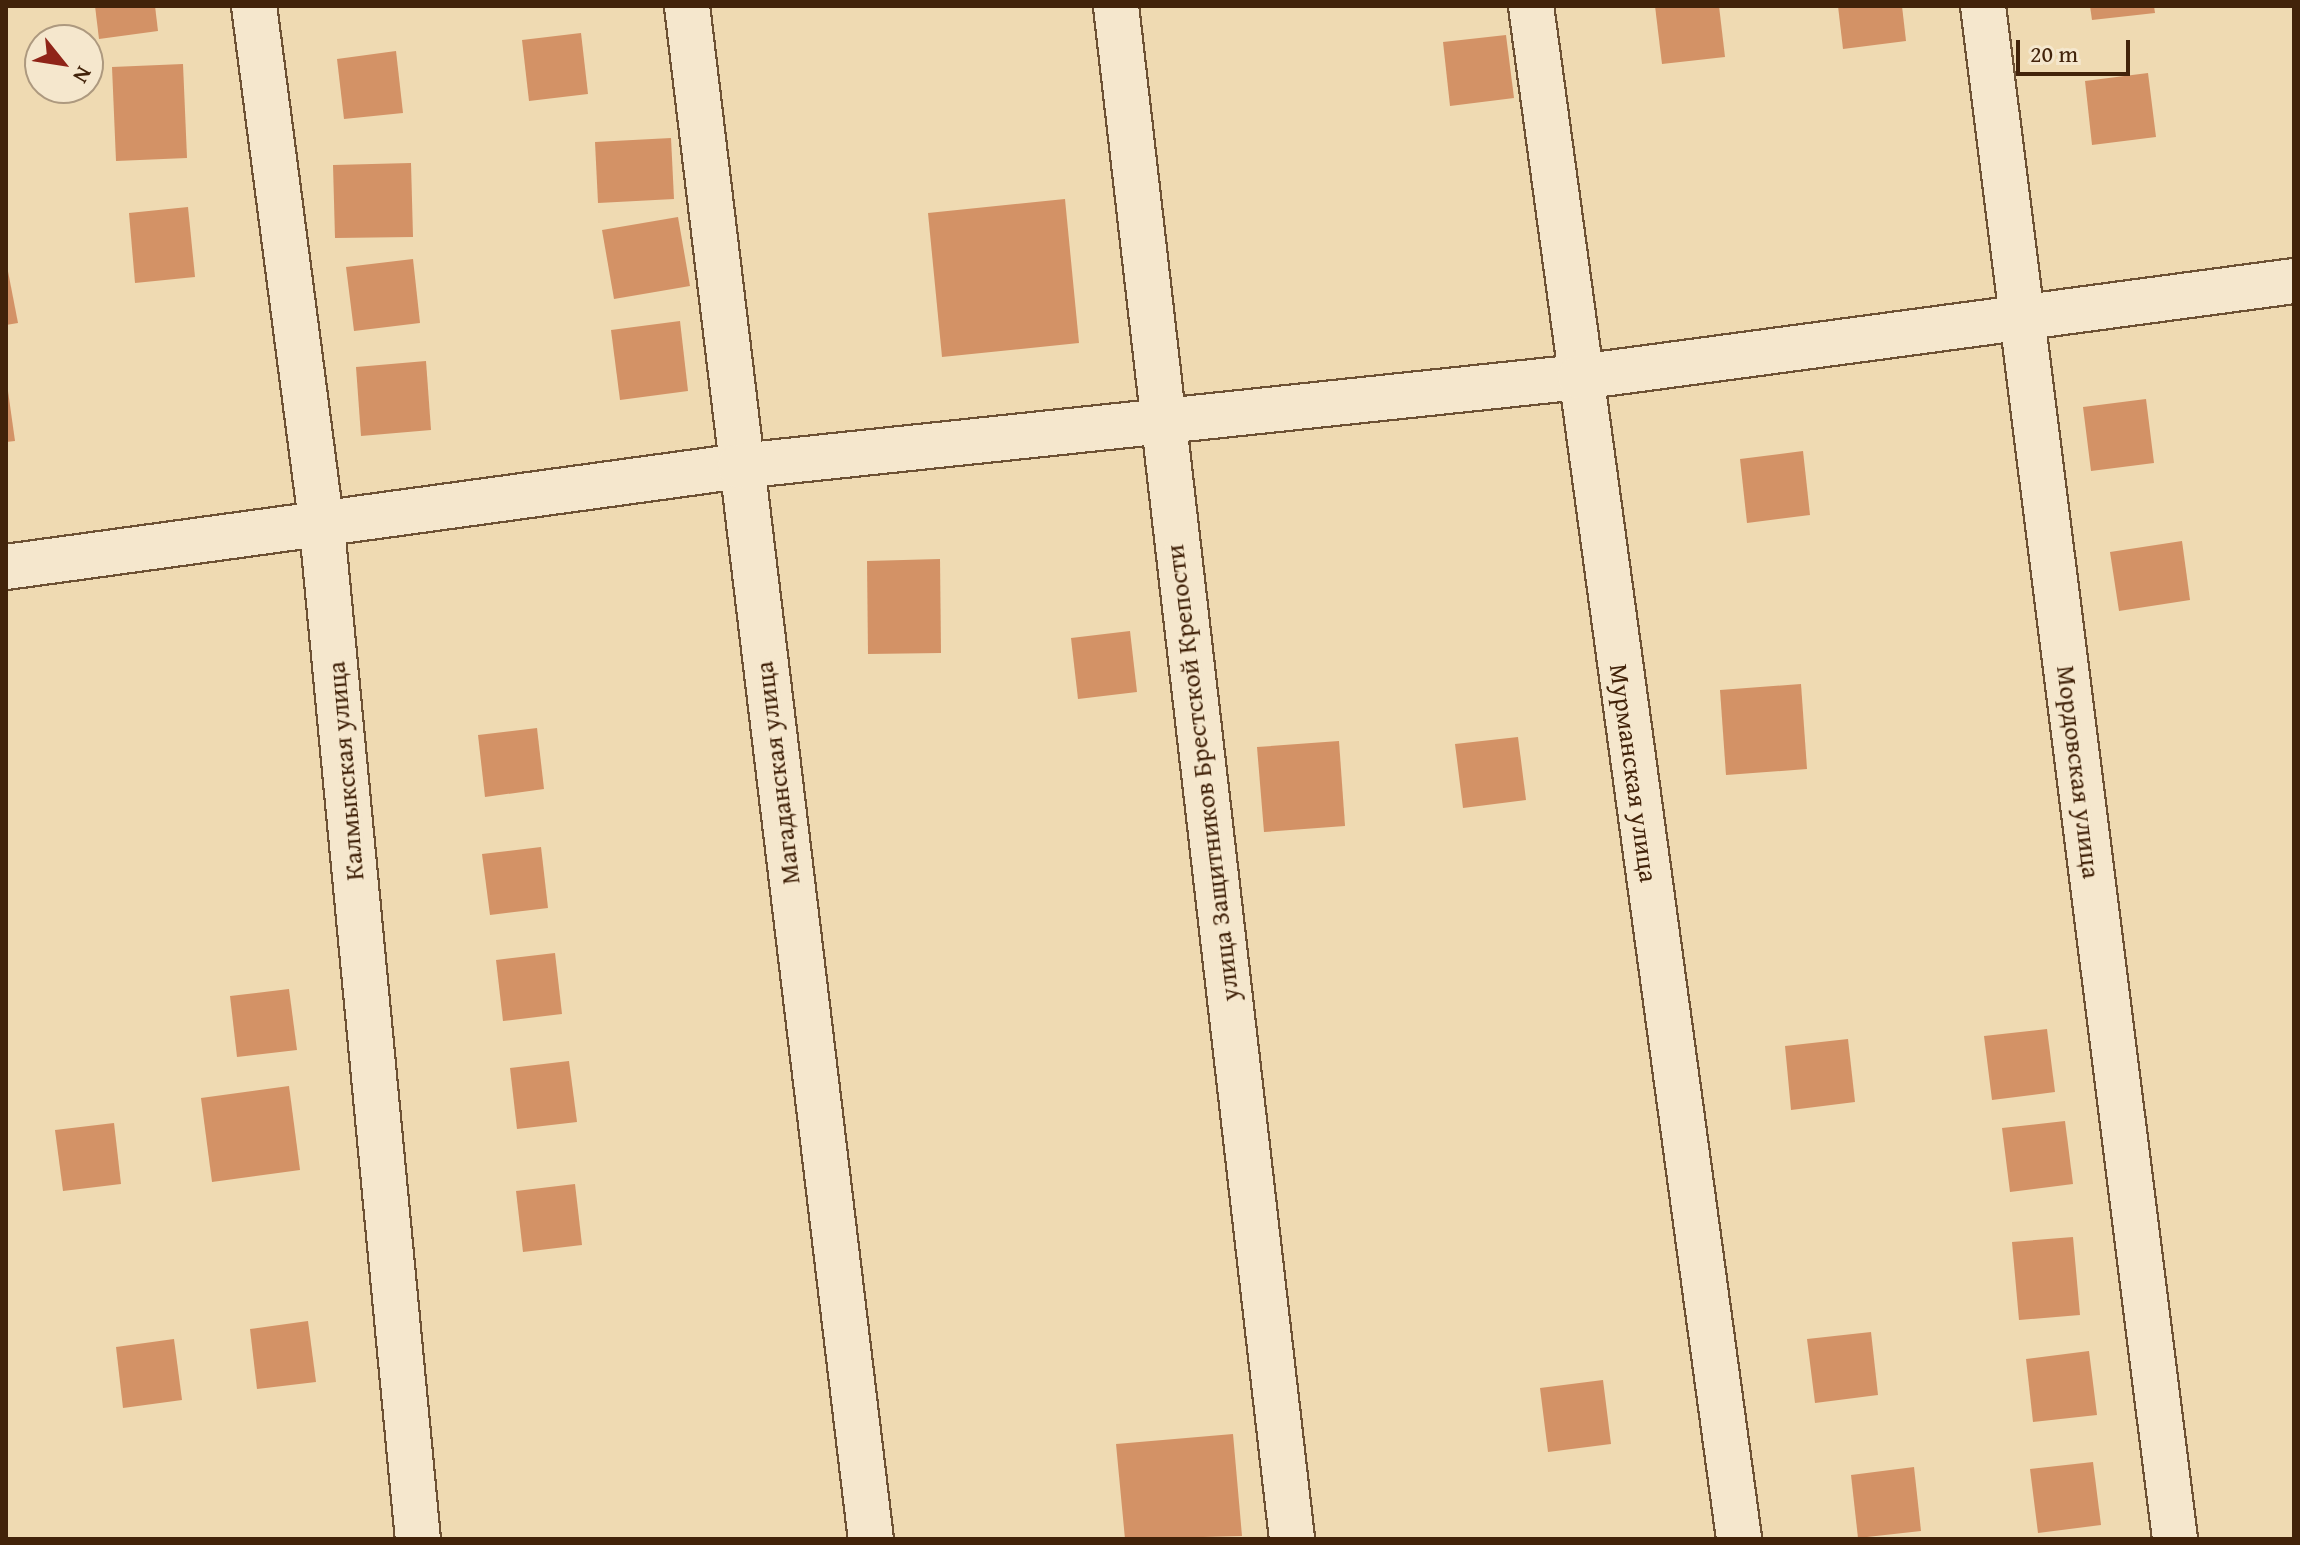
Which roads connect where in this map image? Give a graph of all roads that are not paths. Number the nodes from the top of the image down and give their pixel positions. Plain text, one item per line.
1 (254, 6) edge
2 (687, 6) edge
3 (1116, 6) edge
4 (1531, 6) edge
5 (1983, 6) edge
6 (2294, 281) edge
7 (2022, 318) junction
8 (1580, 377) junction
9 (1161, 422) junction
10 (740, 466) junction
11 (322, 528) junction
12 (6, 567) edge
13 (418, 1539) edge
14 (871, 1539) edge
15 (1292, 1539) edge
16 (1739, 1539) edge
17 (2175, 1539) edge

1 - 11 street, Калмыкская улица
2 - 10 street, Магаданская улица
3 - 9 street, улица Защитников Брестской Крепости
4 - 8 street, Мурманская улица
5 - 7 street, Мордовская улица
6 - 7 street
7 - 8 street
7 - 17 street, Мордовская улица
8 - 9 street
8 - 16 street, Мурманская улица
9 - 10 street
9 - 15 street, улица Защитников Брестской Крепости
10 - 11 street
10 - 14 street, Магаданская улица
11 - 12 street
11 - 13 street, Калмыкская улица

